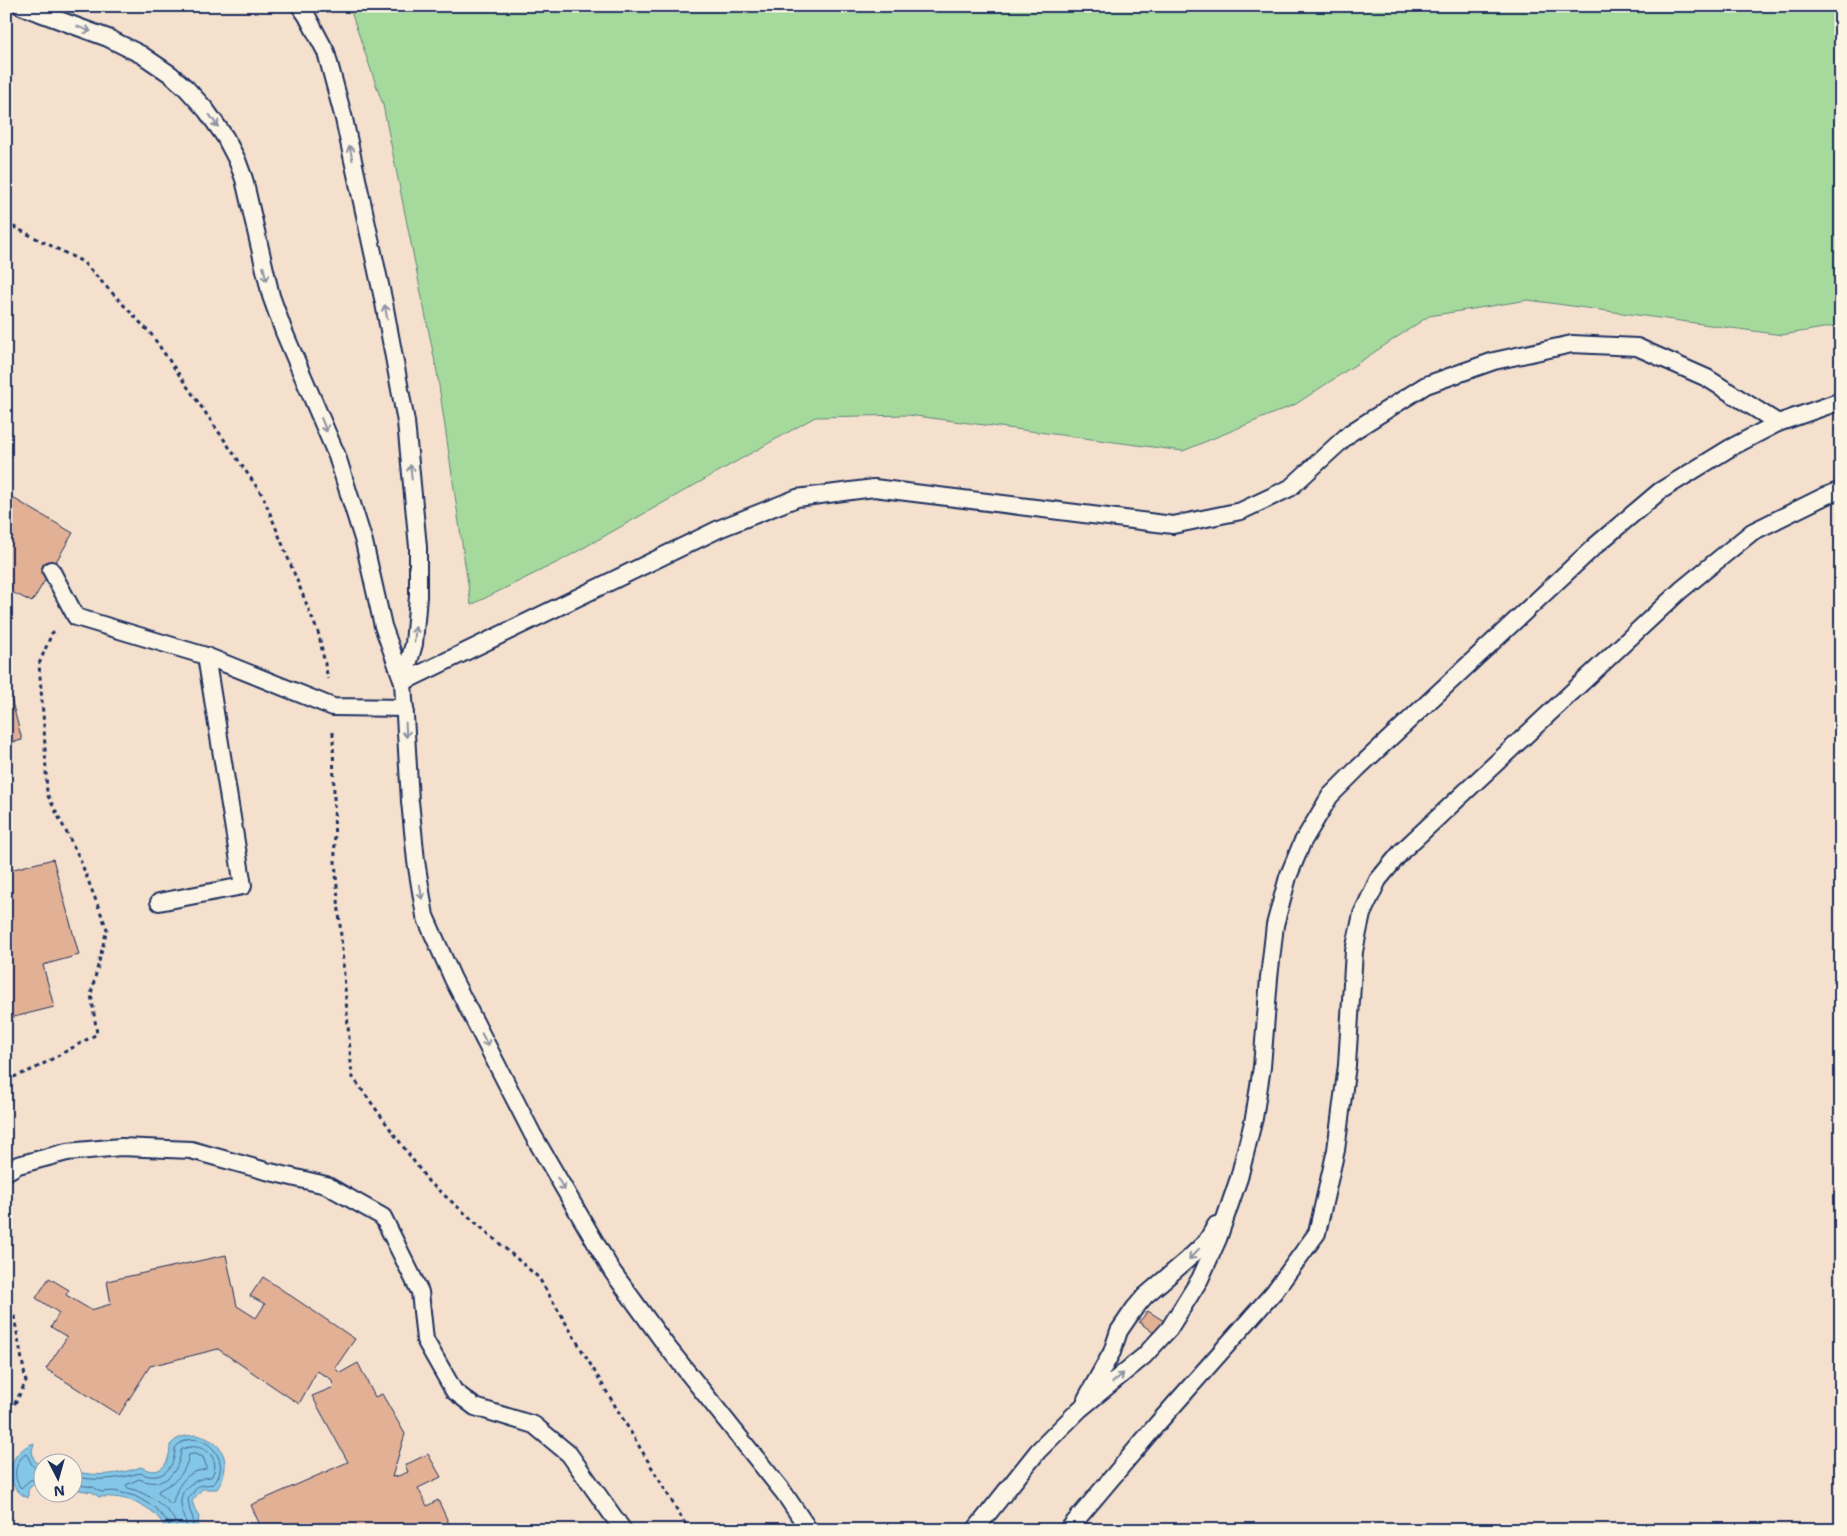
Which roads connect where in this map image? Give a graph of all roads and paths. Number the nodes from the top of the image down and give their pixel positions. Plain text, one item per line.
1 (21, 6) edge
2 (300, 6) edge
3 (6, 223) edge
4 (1841, 402) edge
5 (1778, 423) junction
6 (1841, 490) edge
7 (52, 570) dead end
8 (76, 618) junction
9 (206, 656) junction
10 (403, 682) junction
11 (333, 707) junction
12 (405, 708) junction
13 (159, 902) dead end
14 (6, 1080) edge
15 (6, 1172) edge
16 (1231, 1200) junction
17 (6, 1302) edge
18 (6, 1408) edge
19 (1080, 1409) junction
20 (6, 1524) edge
21 (58, 1530) edge
22 (623, 1530) edge
23 (689, 1530) edge
24 (809, 1530) edge
25 (975, 1530) edge
26 (1068, 1530) edge

1 -> 10 lane
10 -> 2 lane
3 - 11 path
4 - 5 lane
5 - 10 lane
5 - 16 lane
6 - 26 lane
7 - 8 lane
8 - 9 lane
8 - 14 path
9 - 11 lane
9 - 13 lane
10 - 12 lane
11 - 12 lane
11 - 23 path
12 -> 24 lane
15 - 22 lane
16 -> 19 lane
19 -> 16 lane
17 - 18 path
19 - 25 lane
20 - 21 path

